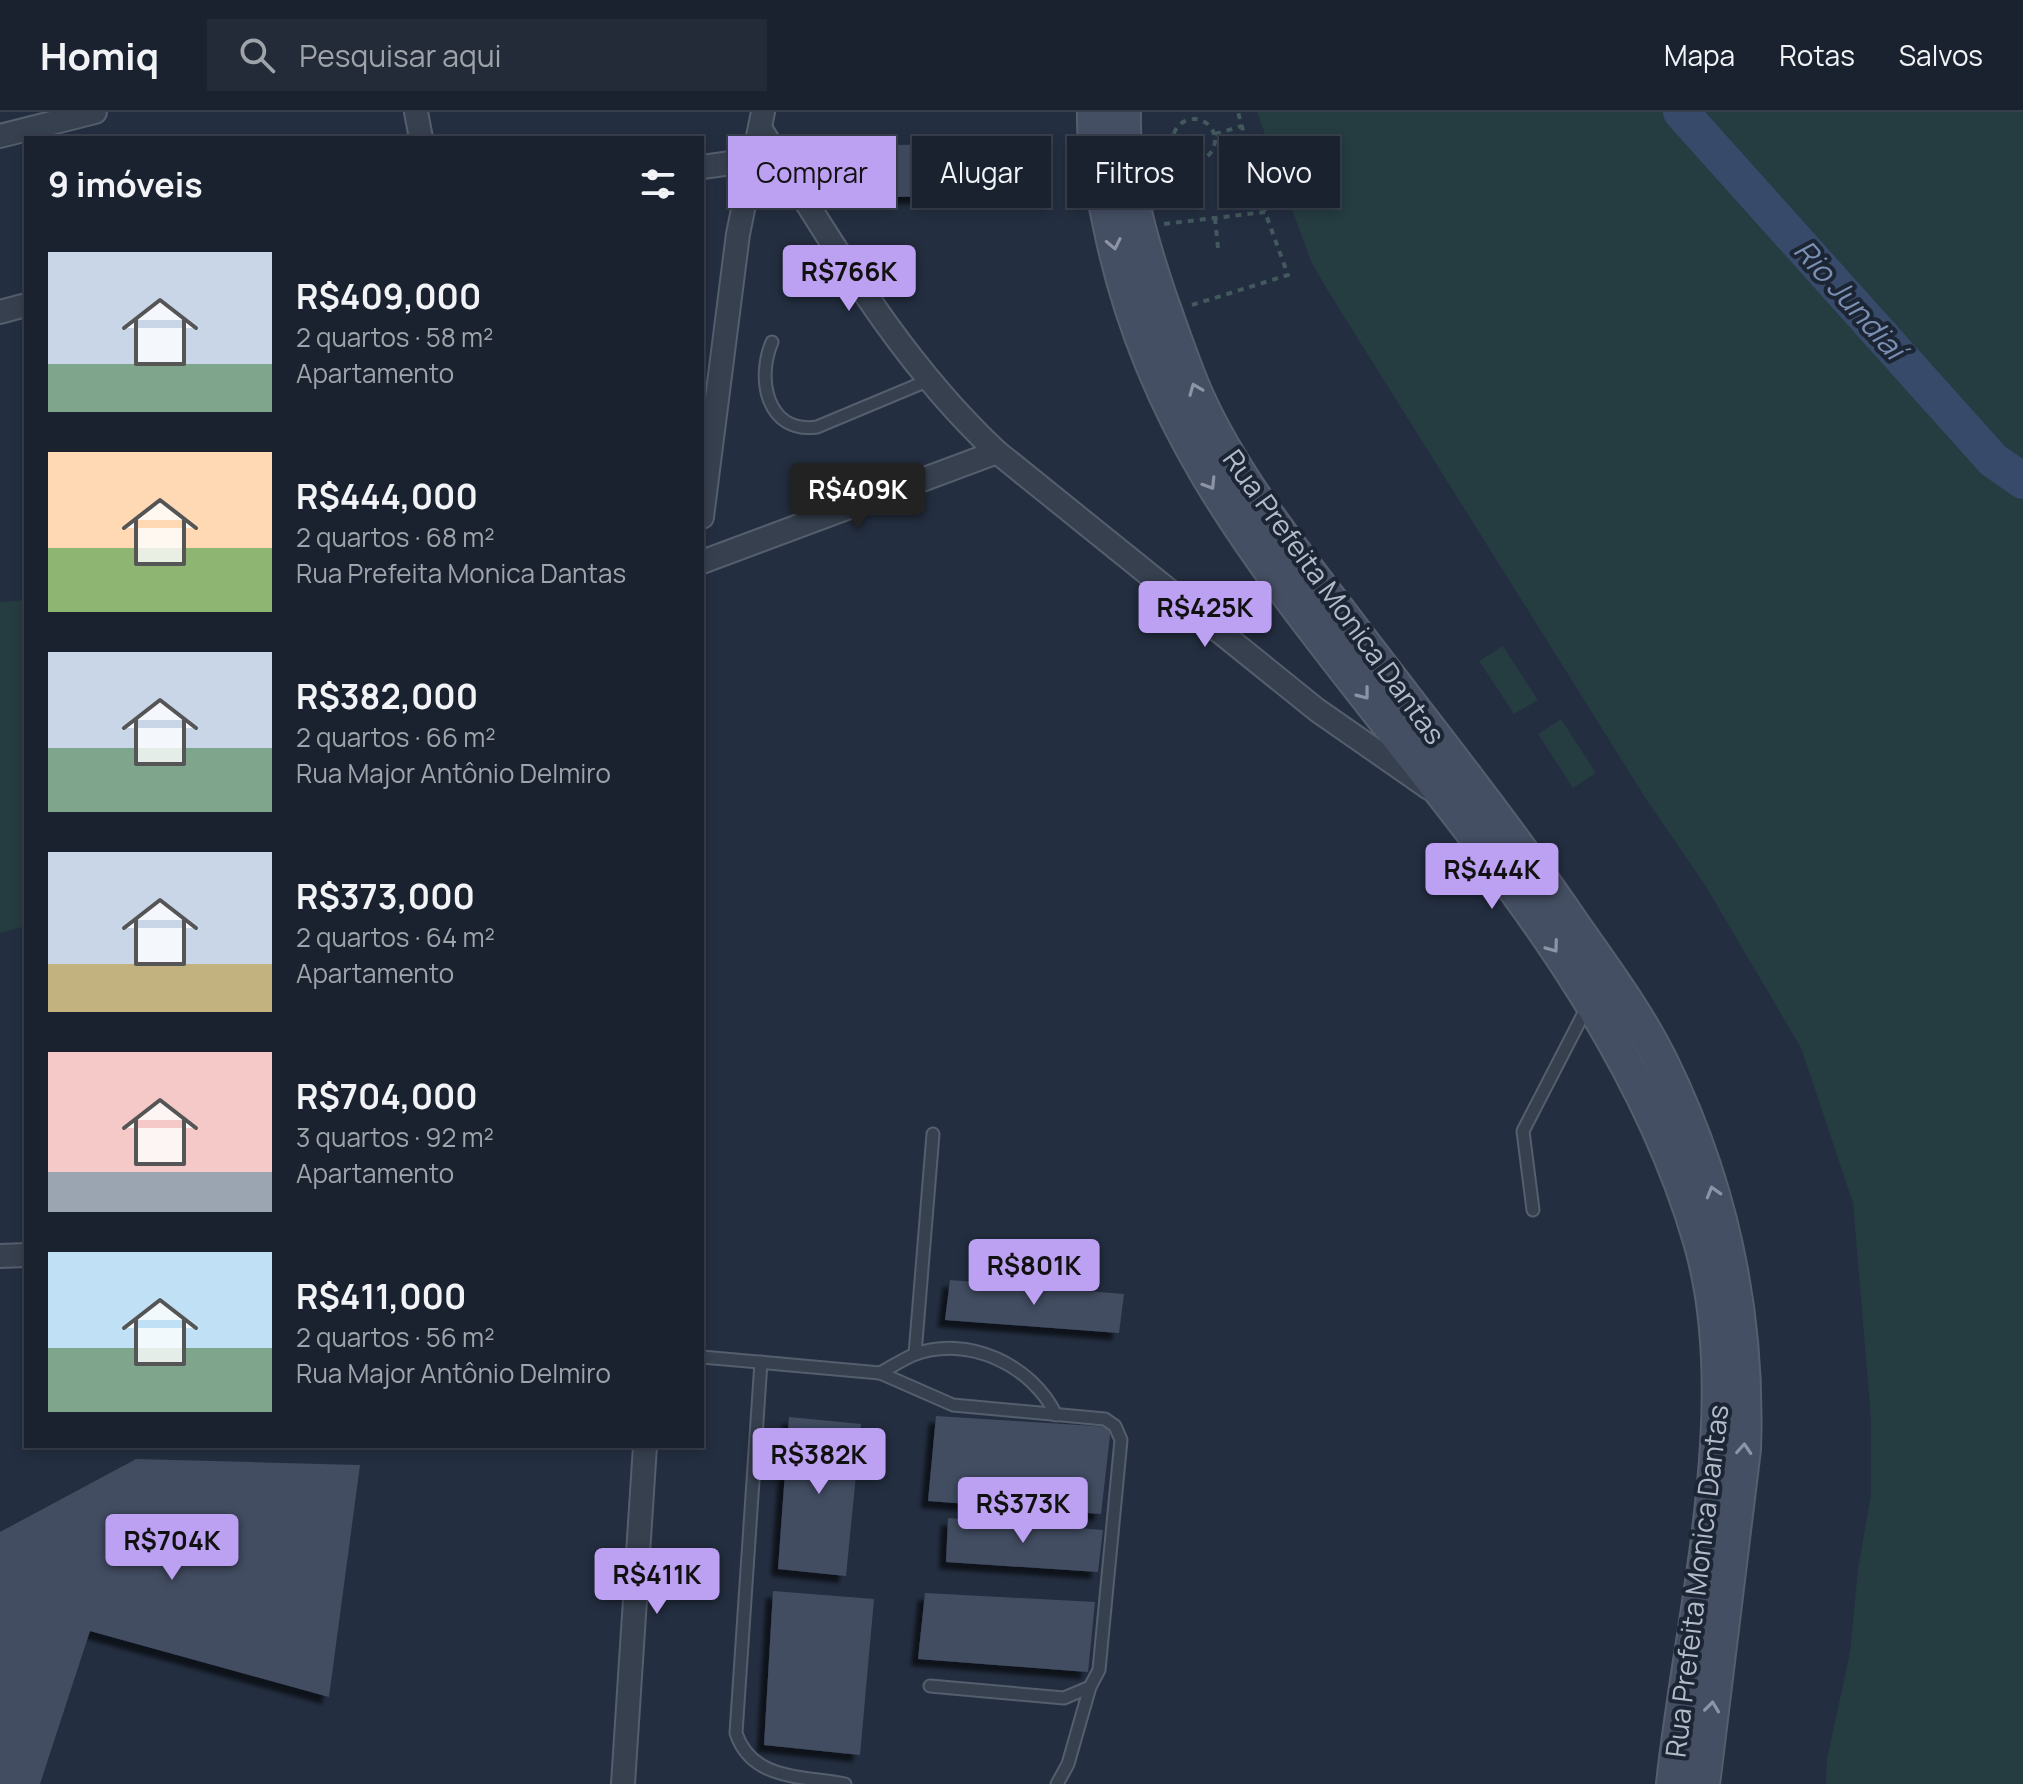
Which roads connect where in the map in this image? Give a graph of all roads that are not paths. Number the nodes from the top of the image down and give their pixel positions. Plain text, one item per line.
1 (95, 112) edge
2 (416, 112) edge
3 (1094, 112) edge
4 (762, 120) edge
5 (1135, 123) edge
6 (0, 136) edge
7 (421, 136) edge
8 (728, 163) edge
9 (704, 167) edge
10 (743, 208) edge
11 (24, 306) edge
12 (0, 312) edge
13 (772, 342) dead end
14 (927, 381) junction
15 (997, 452) junction
16 (704, 501) edge
17 (704, 561) edge
18 (1458, 792) junction
19 (1591, 1001) junction
20 (933, 1134) dead end
21 (1533, 1210) dead end
22 (24, 1255) edge
23 (0, 1256) edge
24 (915, 1354) junction
25 (704, 1357) edge
26 (761, 1362) junction
27 (880, 1373) junction
28 (1056, 1415) junction
29 (645, 1448) edge
30 (930, 1686) dead end
31 (1090, 1687) junction
32 (623, 1784) edge
33 (845, 1784) edge
34 (1057, 1784) edge
35 (1673, 1784) edge
36 (1703, 1784) edge

1 - 6 street
2 - 7 street
3 -> 18 main road, Rua Prefeita Monica Dantas
4 - 14 street
18 -> 5 main road, Rua Prefeita Monica Dantas
8 - 9 street
10 - 16 street
11 - 12 street
13 - 14 lane
14 - 15 street
15 - 17 street
15 - 18 street
18 -> 19 main road, Rua Prefeita Monica Dantas
36 -> 18 main road, Rua Prefeita Monica Dantas
19 - 21 lane
19 - 35 main road, Rua Prefeita Monica Dantas
20 - 24 lane
22 - 23 street
24 - 27 lane
24 - 28 lane
25 - 26 lane
26 - 27 lane
26 - 33 lane
27 - 28 lane
28 - 31 lane
29 - 32 street
30 - 31 lane
31 - 34 lane

